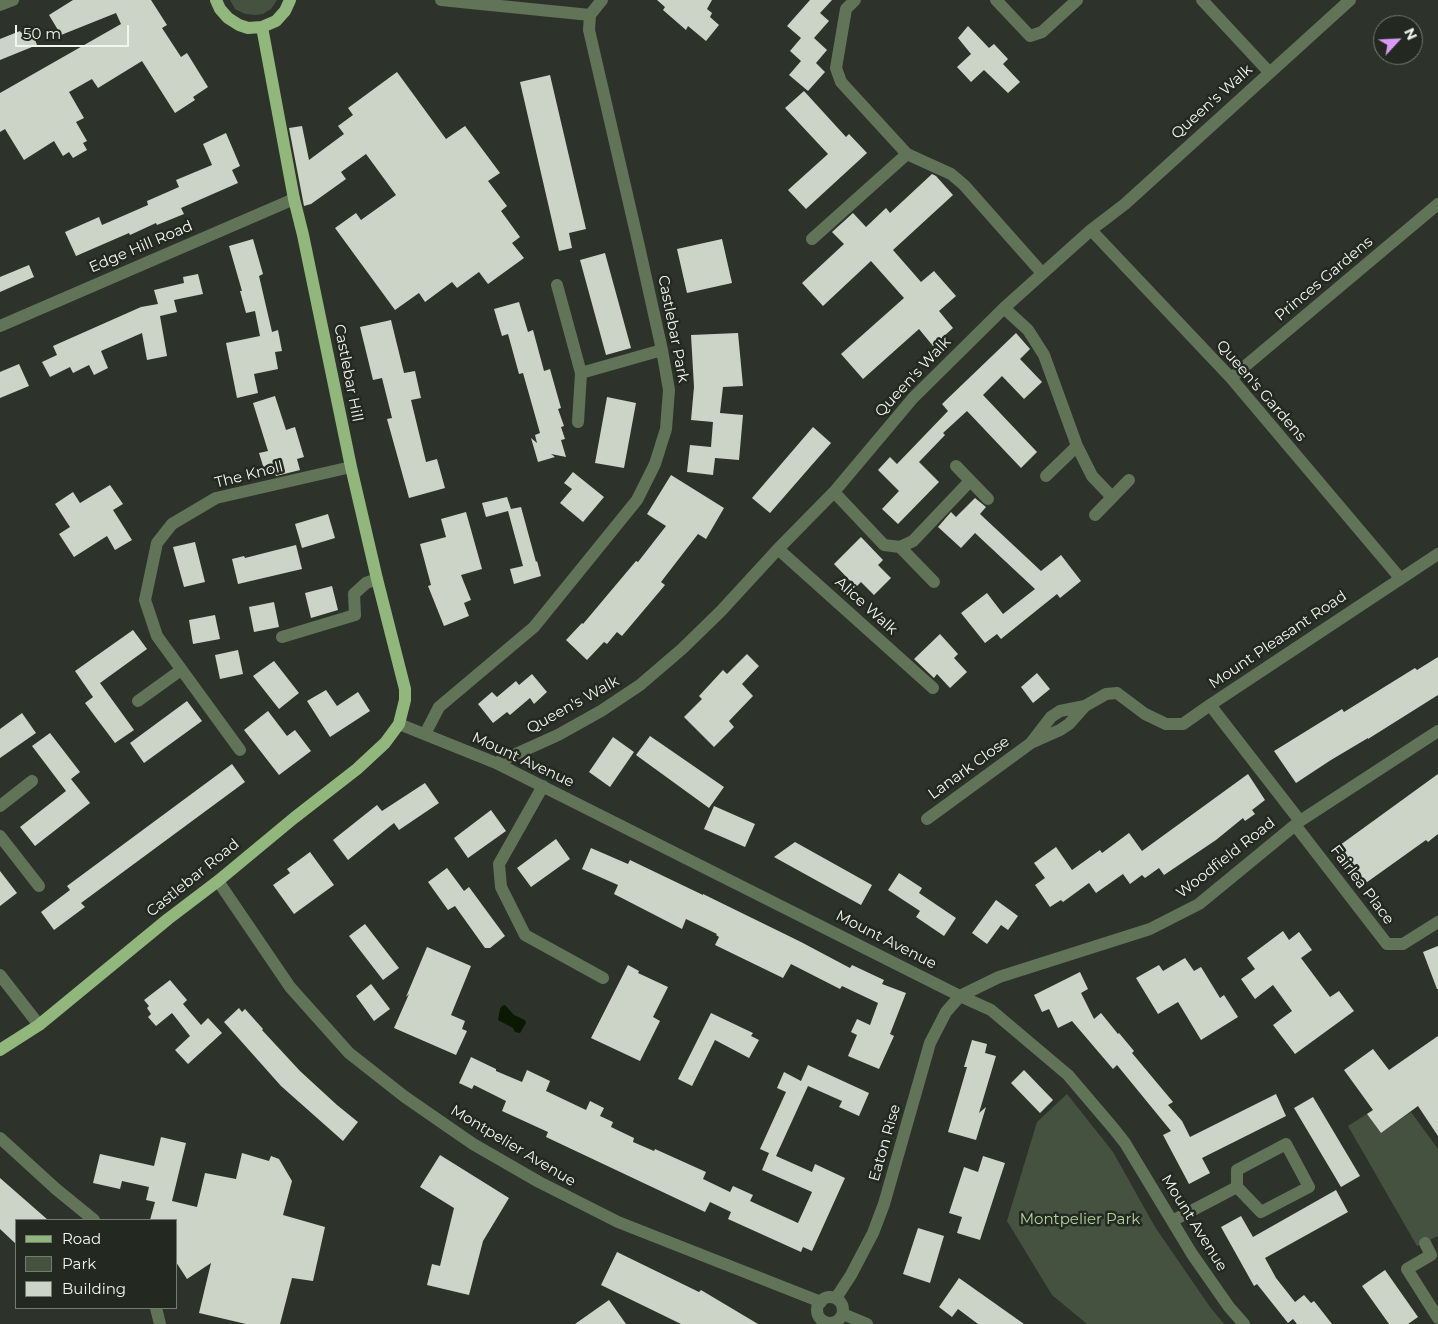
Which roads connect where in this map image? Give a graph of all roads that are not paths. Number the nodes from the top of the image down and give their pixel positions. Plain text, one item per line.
1 (12, 0) edge
2 (216, 0) edge
3 (290, 0) edge
4 (442, 0) edge
5 (602, 0) edge
6 (855, 0) edge
7 (996, 0) edge
8 (1077, 0) edge
9 (1202, 0) edge
10 (1350, 0) edge
11 (0, 5) edge
12 (590, 15) junction
13 (262, 27) junction
14 (1269, 72) junction
15 (907, 154) junction
16 (294, 199) junction
17 (1438, 204) edge
18 (1092, 230) junction
19 (812, 239) dead end
20 (1042, 273) junction
21 (557, 285) dead end
22 (1004, 308) junction
23 (0, 326) edge
24 (662, 350) junction
25 (581, 373) junction
26 (1231, 378) junction
27 (578, 422) dead end
28 (1077, 446) junction
29 (956, 466) dead end
30 (351, 467) junction
31 (1046, 476) dead end
32 (1129, 480) dead end
33 (970, 481) junction
34 (834, 492) junction
35 (1112, 497) junction
36 (988, 499) dead end
37 (1094, 515) dead end
38 (900, 547) junction
39 (778, 549) junction
40 (1438, 554) edge
41 (1400, 578) junction
42 (376, 579) junction
43 (934, 582) dead end
44 (282, 637) dead end
45 (181, 670) junction
46 (933, 688) dead end
47 (138, 701) dead end
48 (1210, 705) junction
49 (399, 724) junction
50 (1438, 731) edge
51 (426, 734) junction
52 (240, 750) dead end
53 (496, 762) junction
54 (32, 781) dead end
55 (543, 786) junction
56 (0, 806) edge
57 (926, 819) dead end
58 (1298, 823) junction
59 (0, 836) edge
60 (218, 881) junction
61 (39, 886) dead end
62 (1438, 922) edge
63 (0, 974) edge
64 (603, 978) dead end
65 (960, 996) junction
66 (39, 1025) junction
67 (0, 1050) edge
68 (0, 1138) edge
69 (1237, 1187) junction
70 (93, 1219) edge
71 (1172, 1221) junction
72 (1424, 1242) dead end
73 (836, 1298) junction
74 (820, 1302) junction
75 (156, 1309) edge
76 (843, 1314) junction
77 (1438, 1319) edge
78 (824, 1323) edge
79 (160, 1324) edge
80 (867, 1324) edge
81 (1244, 1324) edge
82 (1432, 1324) edge

1 - 11 street
2 - 13 main road
3 - 13 main road
4 - 12 street
5 - 12 street
6 - 15 street
7 - 8 street
9 - 14 street
10 - 14 street, Queen's Walk
12 - 24 street, Castlebar Park
13 - 16 main road, Castlebar Hill
14 - 18 street, Queen's Walk
15 - 19 street
15 - 20 street
16 - 23 street, Edge Hill Road
16 - 30 main road, Castlebar Hill
17 - 26 street, Princes Gardens
18 - 20 street, Queen's Walk
18 - 26 street, Queen's Gardens
20 - 22 street, Queen's Walk
21 - 25 street
22 - 28 street
22 - 34 street, Queen's Walk
24 - 25 street
24 - 51 street, Castlebar Park
25 - 27 street
26 - 41 street, Queen's Gardens
28 - 31 street
28 - 35 street
29 - 33 street
30 - 42 main road, Castlebar Hill
30 - 45 street, The Knoll
32 - 35 street
33 - 36 street
33 - 38 street
34 - 38 street
34 - 39 street, Queen's Walk
35 - 37 street
38 - 43 street
39 - 46 street, Alice Walk
39 - 53 street, Queen's Walk
40 - 41 street, Mount Pleasant Road
41 - 48 street, Mount Pleasant Road
42 - 44 street
42 - 49 main road, Castlebar Hill
45 - 47 street
45 - 52 street, The Knoll
48 - 57 street, Lanark Close
48 - 58 street, Mount Pleasant Road
49 - 51 street, Mount Avenue
49 - 60 main road, Castlebar Road
50 - 58 street, Woodfield Road
51 - 53 street, Mount Avenue
53 - 55 street, Mount Avenue
54 - 56 street
55 - 64 street
55 - 65 street, Mount Avenue
58 - 62 street, Fairlea Place
58 - 65 street, Woodfield Road
59 - 61 street
60 - 66 main road, Castlebar Road
60 - 74 street, Montpelier Avenue
63 - 66 street
65 - 71 street, Mount Avenue
65 - 73 street, Eaton Rise
66 - 67 main road, Castlebar Road
68 - 70 street
69 - 69 street
69 - 71 street
71 - 81 street, Mount Avenue
72 - 77 street
73 - 74 street
73 - 76 street
74 - 78 street
75 - 79 street
76 - 78 street
76 - 80 street
77 - 82 street

